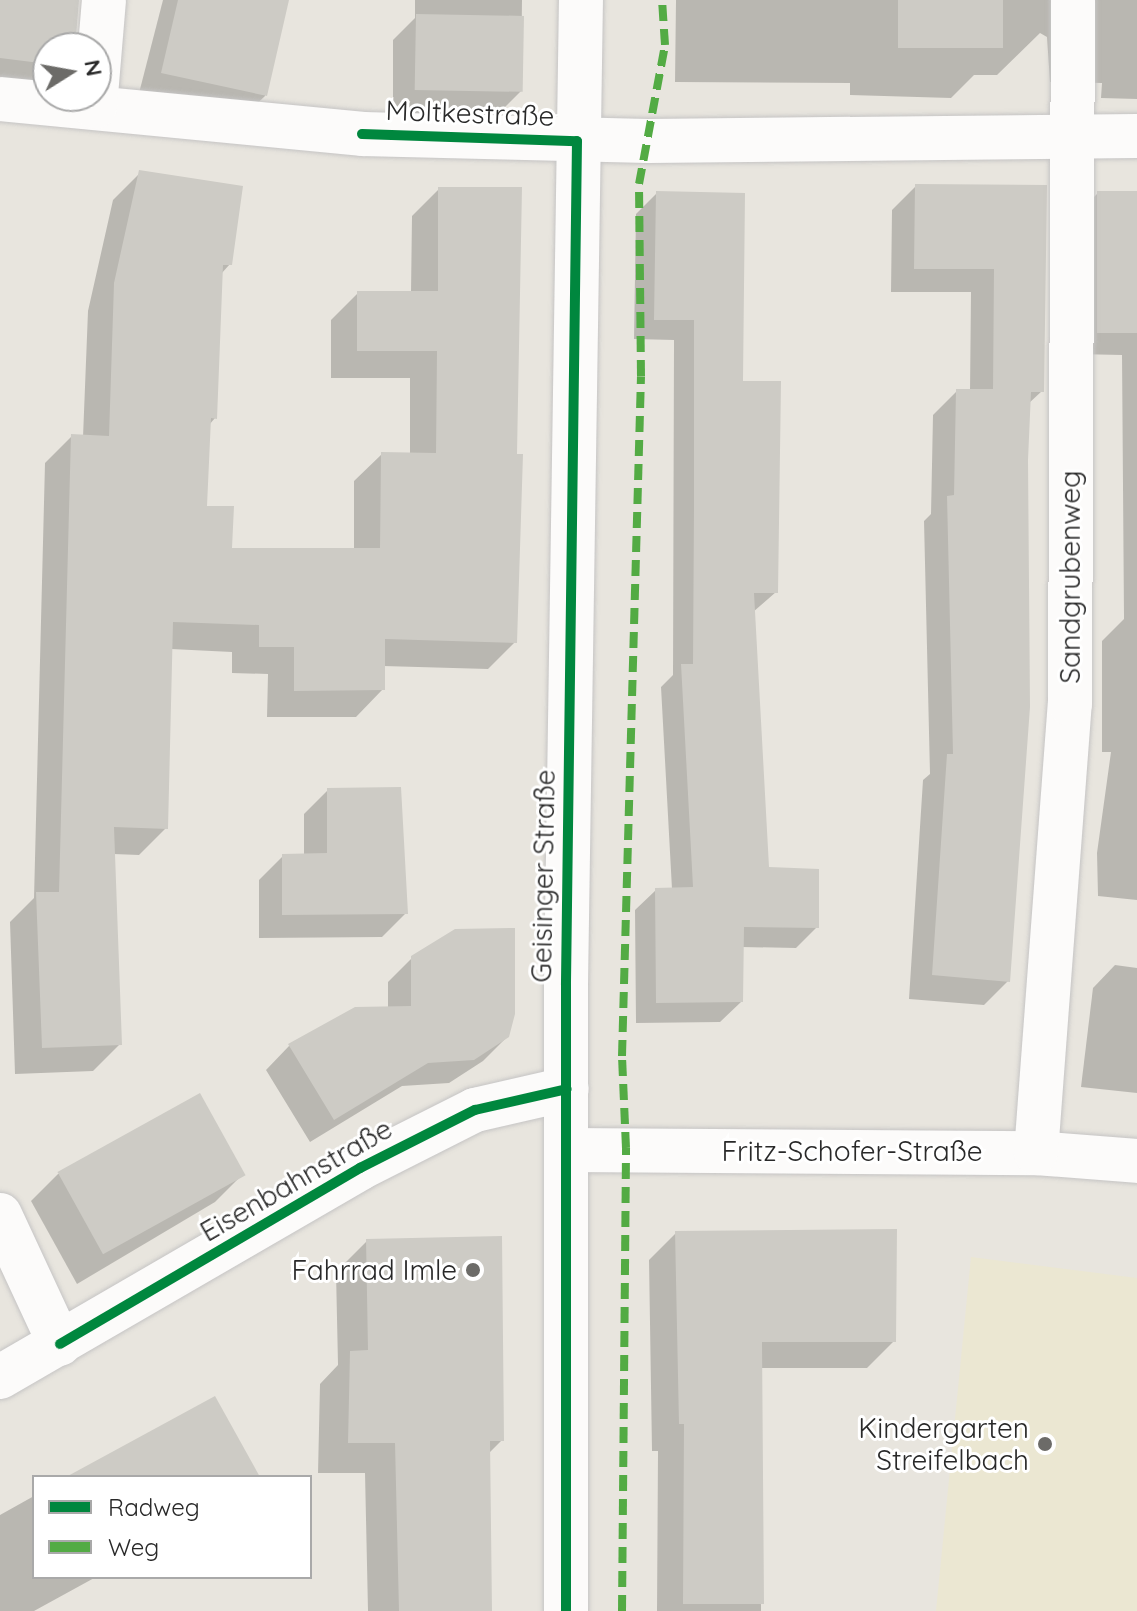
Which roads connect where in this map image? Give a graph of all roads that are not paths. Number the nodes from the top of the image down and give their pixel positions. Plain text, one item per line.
1 (104, 0) edge
2 (581, 0) edge
3 (1073, 0) edge
4 (101, 32) edge
5 (0, 106) edge
6 (32, 106) edge
7 (112, 109) edge
8 (1071, 135) junction
9 (1137, 136) edge
10 (577, 141) junction
11 (567, 1089) junction
12 (568, 1150) junction
13 (1036, 1153) junction
14 (1137, 1161) edge
15 (0, 1215) edge
16 (60, 1344) junction
17 (0, 1377) edge
18 (566, 1611) edge

1 - 4 street
2 - 10 street, Geisinger Straße
3 - 8 street, Sandgrubenweg
5 - 6 street, Moltkestraße
7 - 10 street, Moltkestraße
8 - 9 street, Moltkestraße
8 - 10 street, Moltkestraße
8 - 13 street, Sandgrubenweg
10 - 11 street, Geisinger Straße
11 - 12 street, Geisinger Straße
11 - 16 street, Eisenbahnstraße
12 - 13 street, Fritz-Schofer-Straße
12 - 18 street, Geisinger Straße
13 - 14 street, Fritz-Schofer-Straße
15 - 16 street
16 - 17 street, Eisenbahnstraße

